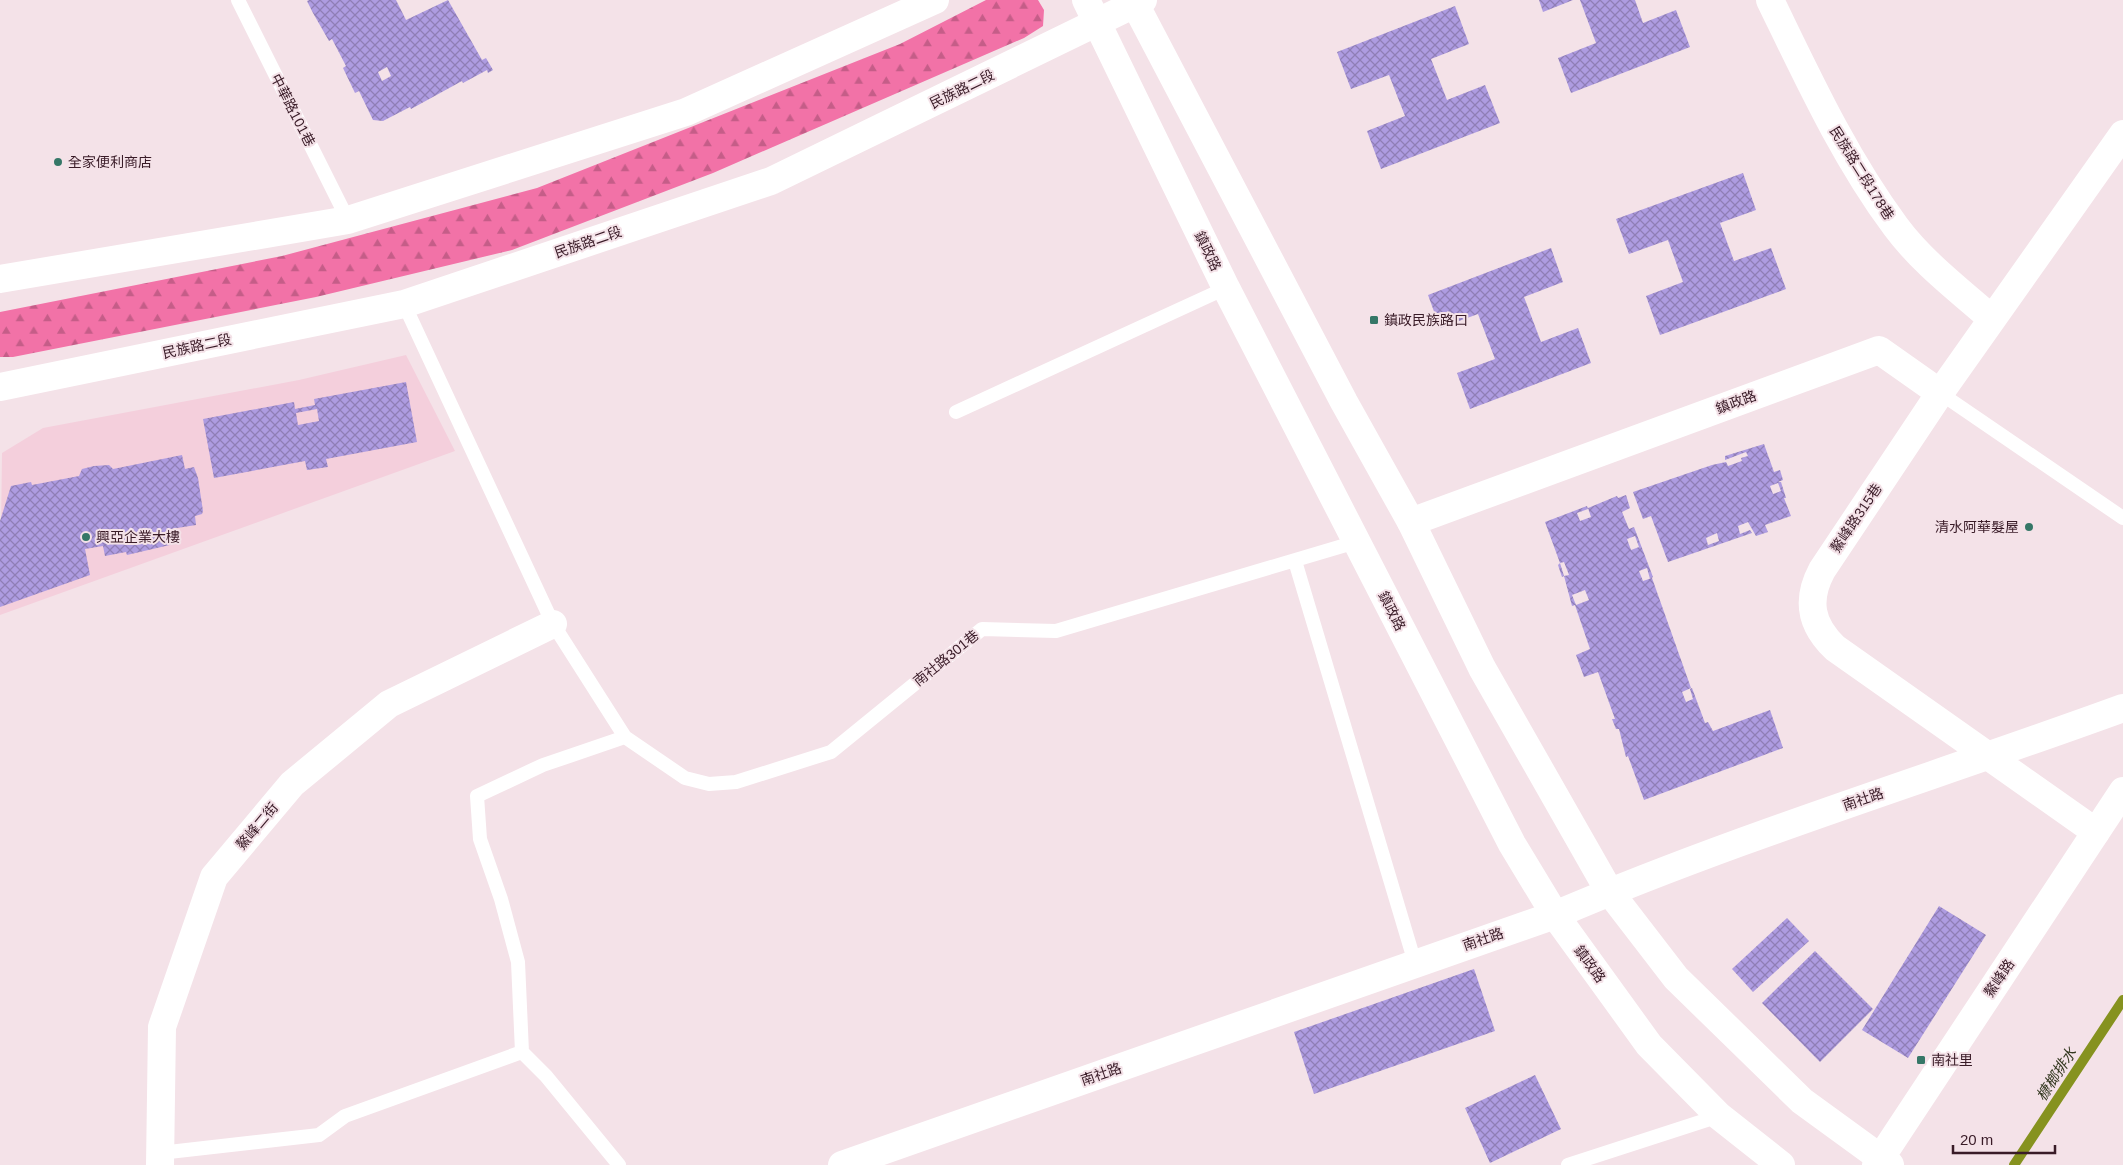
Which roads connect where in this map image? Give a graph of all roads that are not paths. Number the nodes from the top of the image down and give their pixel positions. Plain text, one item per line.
1 (238, 0) edge
2 (935, 0) edge
3 (1086, 0) edge
4 (1770, 0) edge
5 (1137, 1) edge
6 (1098, 24) junction
7 (2123, 134) edge
8 (348, 220) junction
9 (0, 280) edge
10 (1226, 288) junction
11 (404, 304) junction
12 (1992, 319) junction
13 (0, 387) edge
14 (1940, 393) junction
15 (956, 412) dead end
16 (2123, 518) edge
17 (1410, 522) junction
18 (1356, 542) junction
19 (1294, 562) junction
20 (553, 624) junction
21 (2123, 708) edge
22 (625, 737) junction
23 (1988, 756) junction
24 (2123, 791) edge
25 (2096, 832) junction
26 (1609, 892) junction
27 (1555, 914) junction
28 (1415, 963) junction
29 (522, 1052) junction
30 (1719, 1116) junction
31 (160, 1159) edge
32 (856, 1163) edge
33 (1882, 1163) edge
34 (619, 1165) edge
35 (1568, 1165) edge
36 (1781, 1165) edge

1 - 8 lane, 中華路101巷
2 - 8 street
3 - 6 street, 鎮政路
4 - 12 street, 民族路二段178巷
5 - 6 street, 民族路二段
5 - 17 street
6 - 10 street, 鎮政路
6 - 11 street, 民族路二段
7 - 12 street, 鰲峰路315巷
8 - 9 street
10 - 15 lane
10 - 18 street, 鎮政路
11 - 13 street, 民族路二段
11 - 20 lane
12 - 14 street, 鰲峰路315巷
14 - 16 lane
14 - 17 street, 鎮政路
14 - 23 street, 鰲峰路315巷
17 - 26 street
18 - 19 lane, 南社路301巷
18 - 27 street, 鎮政路
19 - 22 lane, 南社路301巷
19 - 28 lane
20 - 22 lane
20 - 31 street, 鰲峰二街
21 - 23 street, 南社路
22 - 29 lane
23 - 25 street, 鰲峰路315巷
23 - 26 street, 南社路
24 - 25 street, 鰲峰路
25 - 33 street, 鰲峰路
26 - 27 street, 南社路
26 - 33 street
27 - 28 street, 南社路
27 - 30 street, 鎮政路
28 - 32 street, 南社路
29 - 31 lane
29 - 34 lane
30 - 35 lane
30 - 36 street, 鎮政路

